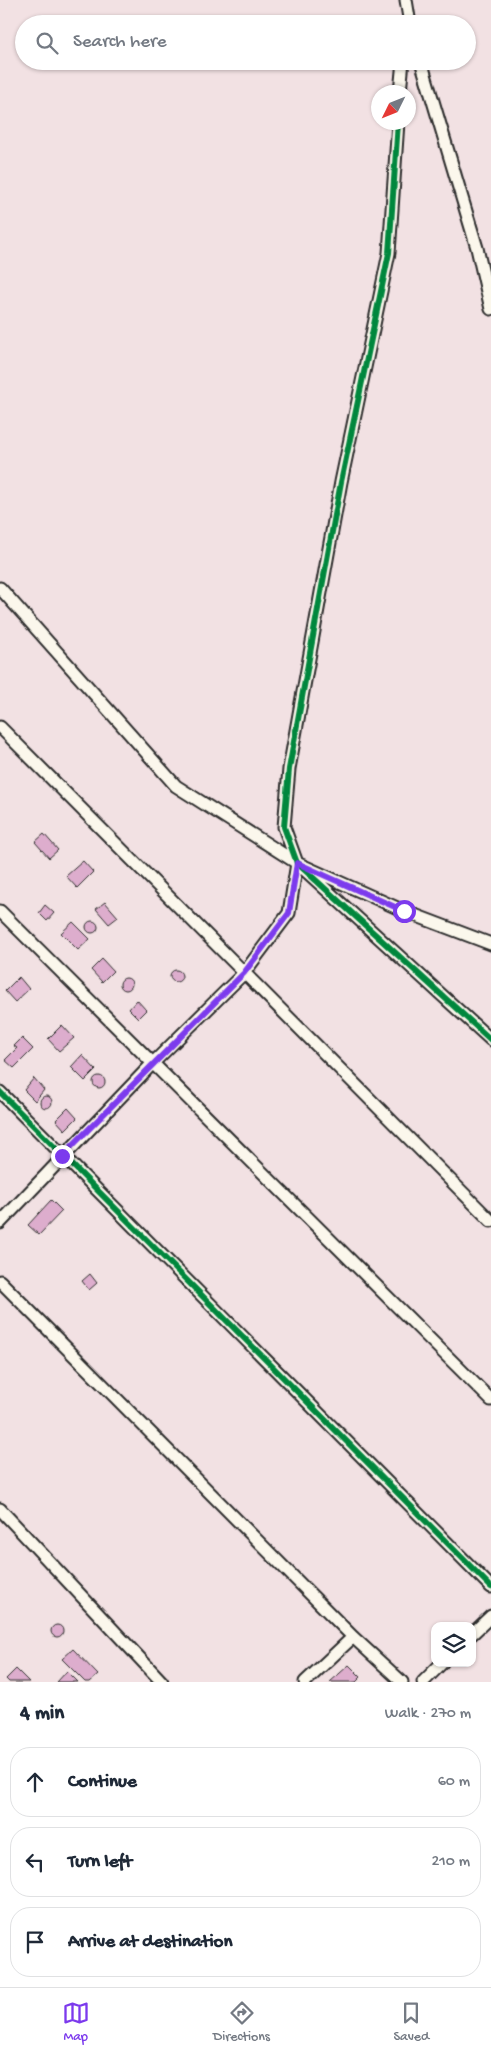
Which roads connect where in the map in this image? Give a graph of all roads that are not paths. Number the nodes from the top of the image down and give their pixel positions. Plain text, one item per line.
1 (402, 70) edge
2 (424, 70) edge
3 (401, 85) edge
4 (397, 130) edge
5 (491, 309) edge
6 (0, 588) edge
7 (0, 727) edge
8 (297, 863) junction
9 (0, 911) edge
10 (491, 944) edge
11 (244, 973) junction
12 (491, 1040) edge
13 (153, 1063) junction
14 (0, 1092) edge
15 (62, 1156) junction
16 (491, 1221) edge
17 (0, 1223) edge
18 (0, 1281) edge
19 (491, 1400) edge
20 (0, 1509) edge
21 (491, 1587) edge
22 (491, 1616) edge
23 (476, 1630) edge
24 (353, 1637) junction
25 (438, 1667) edge
26 (162, 1682) edge
27 (305, 1682) edge
28 (402, 1682) edge
29 (423, 1682) edge

1 - 3 street
2 - 5 street
4 - 8 street
6 - 8 street
7 - 11 street
8 - 10 street
8 - 11 street
8 - 12 street
9 - 13 street
11 - 13 street
11 - 16 street
13 - 15 street
13 - 19 street
14 - 15 street
15 - 17 street
15 - 21 street
18 - 24 street
20 - 26 street
22 - 23 street
24 - 27 street
24 - 28 street
25 - 29 street

